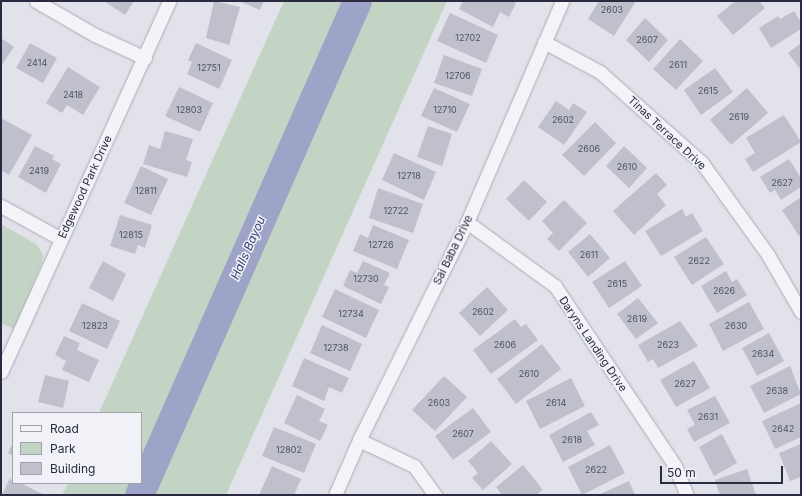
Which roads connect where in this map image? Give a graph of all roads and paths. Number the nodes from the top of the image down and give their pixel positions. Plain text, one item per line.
1 (36, 1) edge
2 (169, 1) edge
3 (562, 1) edge
4 (544, 42) junction
5 (145, 58) junction
6 (1, 206) edge
7 (467, 222) junction
8 (61, 240) junction
9 (801, 312) edge
10 (1, 372) edge
11 (359, 440) junction
12 (335, 495) edge
13 (435, 495) edge
14 (687, 495) edge

1 - 5 street
2 - 5 street, Edgewood Park Drive
3 - 4 street, Sai Baba Drive
4 - 7 street, Sai Baba Drive
4 - 9 street, Tinas Terrace Drive
5 - 8 street, Edgewood Park Drive
6 - 8 street
7 - 11 street, Sai Baba Drive
7 - 14 street, Daryns Landing Drive
8 - 10 street, Edgewood Park Drive
11 - 12 street, Sai Baba Drive
11 - 13 street

